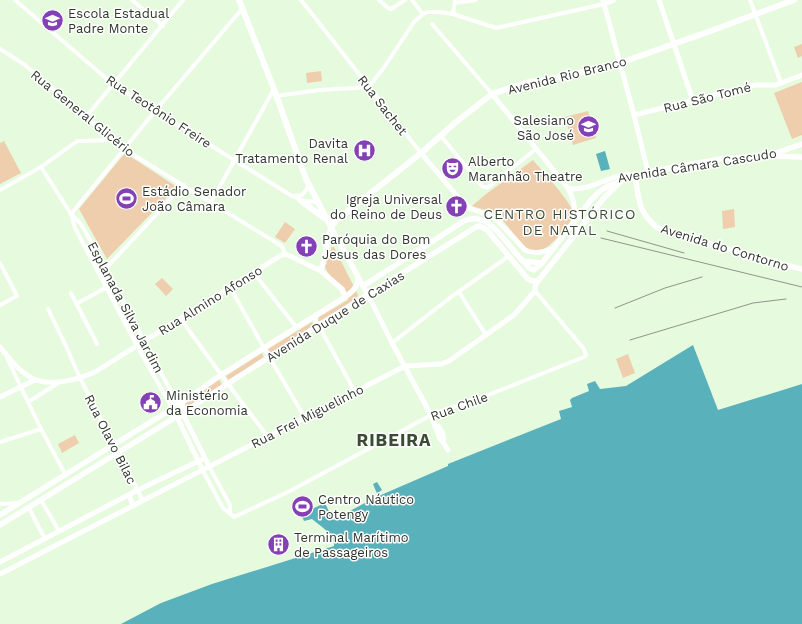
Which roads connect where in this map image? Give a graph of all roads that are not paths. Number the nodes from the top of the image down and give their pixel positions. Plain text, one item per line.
1 (15, 0) edge
2 (132, 0) edge
3 (183, 0) edge
4 (239, 0) edge
5 (301, 0) edge
6 (379, 0) edge
7 (405, 0) edge
8 (412, 0) edge
9 (476, 0) edge
10 (614, 0) edge
11 (659, 0) edge
12 (750, 0) edge
13 (794, 0) edge
14 (455, 2) edge
15 (603, 2) edge
16 (242, 9) junction
17 (423, 14) junction
18 (453, 14) junction
19 (756, 14) junction
20 (432, 24) dead end
21 (163, 26) junction
22 (674, 45) junction
23 (0, 50) edge
24 (620, 63) junction
25 (802, 75) edge
26 (781, 83) junction
27 (114, 85) junction
28 (369, 87) junction
29 (275, 93) junction
30 (492, 94) junction
31 (693, 101) junction
32 (156, 110) junction
33 (634, 116) junction
34 (86, 117) junction
35 (441, 136) junction
36 (112, 140) junction
37 (802, 144) edge
38 (124, 149) junction
39 (536, 149) junction
40 (421, 153) junction
41 (770, 156) junction
42 (802, 157) edge
43 (234, 159) junction
44 (42, 167) junction
45 (648, 172) junction
46 (635, 176) junction
47 (620, 182) junction
48 (308, 183) junction
49 (184, 185) junction
50 (568, 188) junction
51 (0, 190) edge
52 (292, 196) junction
53 (300, 200) junction
54 (211, 202) junction
55 (317, 202) junction
56 (71, 214) junction
57 (327, 220) junction
58 (575, 222) junction
59 (331, 227) junction
60 (554, 248) junction
61 (285, 254) junction
62 (509, 256) junction
63 (0, 263) edge
64 (106, 268) junction
65 (802, 269) edge
66 (321, 271) junction
67 (253, 272) junction
68 (358, 277) junction
69 (538, 281) junction
70 (363, 286) junction
71 (107, 287) junction
72 (230, 287) junction
73 (355, 288) junction
74 (535, 291) junction
75 (459, 292) junction
76 (70, 293) dead end
77 (345, 295) junction
78 (368, 295) junction
79 (121, 296) junction
80 (113, 299) junction
81 (362, 299) junction
82 (76, 304) junction
83 (0, 305) edge
84 (48, 309) dead end
85 (314, 317) junction
86 (180, 318) junction
87 (319, 325) junction
88 (297, 328) junction
89 (486, 335) junction
90 (144, 342) junction
91 (392, 343) junction
92 (97, 344) dead end
93 (137, 346) junction
94 (264, 348) junction
95 (2, 349) edge
96 (269, 358) junction
97 (405, 366) junction
98 (221, 375) junction
99 (80, 378) junction
100 (35, 380) junction
101 (62, 381) junction
102 (228, 384) junction
103 (21, 386) junction
104 (355, 392) junction
105 (0, 397) edge
106 (28, 402) junction
107 (174, 406) junction
108 (183, 413) junction
109 (431, 415) junction
110 (176, 417) junction
111 (305, 418) junction
112 (140, 428) junction
113 (41, 429) junction
114 (144, 437) junction
115 (268, 437) junction
116 (0, 442) edge
117 (114, 444) junction
118 (448, 450) dead end
119 (118, 453) junction
120 (205, 458) junction
121 (198, 461) junction
122 (209, 466) junction
123 (202, 469) junction
124 (65, 474) junction
125 (138, 490) junction
126 (129, 495) junction
127 (41, 500) junction
128 (143, 501) junction
129 (18, 503) junction
130 (0, 504) edge
131 (133, 506) junction
132 (28, 508) junction
133 (230, 513) junction
134 (0, 515) edge
135 (76, 522) junction
136 (0, 525) edge
137 (58, 531) junction
138 (81, 532) junction
139 (47, 538) junction
140 (54, 546) junction
141 (0, 562) edge
142 (0, 574) edge

1 - 27 street, Rua Teotônio Freire
2 - 21 street
3 - 21 street
4 - 16 main road
5 - 28 street, Rua Sachet
6 - 7 street
8 - 17 street
9 - 14 street
10 - 15 street
11 - 22 street
12 - 19 street
13 - 19 main road, Avenida Rio Branco
14 - 18 street
15 - 18 street
15 - 24 street
16 - 29 main road
16 - 32 street
17 - 18 street
17 - 28 street
19 - 22 main road, Avenida Rio Branco
19 - 26 street
20 - 30 street
21 - 27 street
22 - 24 main road, Avenida Rio Branco
22 - 31 street
23 - 34 street, Rua General Glicério
24 - 30 main road, Avenida Rio Branco
24 - 33 street
25 - 26 street, Rua São Tomé
26 - 31 street, Rua São Tomé
27 - 32 street, Rua Teotônio Freire
27 - 34 street
28 - 29 street
28 - 40 street, Rua Sachet
29 - 43 street
29 - 48 main road
30 - 35 main road, Avenida Rio Branco
30 - 39 street
31 - 33 street, Rua São Tomé
32 - 38 street
32 - 43 street, Rua Teotônio Freire
33 - 45 street
34 - 36 street, Rua General Glicério
35 - 39 street
35 - 40 main road, Avenida Rio Branco
36 - 38 street, Rua General Glicério
36 - 44 street
37 - 41 main road, Avenida Câmara Cascudo
38 - 49 street, Rua General Glicério
38 - 56 street
39 - 50 street
40 - 59 main road, Avenida Rio Branco
40 - 60 street, Rua Sachet
41 - 42 main road
41 - 45 main road, Avenida Câmara Cascudo
43 - 52 street, Rua Teotônio Freire
43 - 54 street
44 - 51 street
44 - 56 street, Esplanada Silva Jardim
45 - 46 main road, Avenida Câmara Cascudo
46 - 47 main road
46 - 50 street, Avenida Câmara Cascudo
46 - 65 main road, Avenida do Contorno
47 - 58 main road
47 - 69 main road
48 - 52 street
48 - 55 main road
49 - 54 street, Rua General Glicério
49 - 64 street
50 - 58 street
52 - 53 street, Rua Teotônio Freire
53 - 55 street, Rua Teotônio Freire
53 - 57 main road
54 - 61 street, Rua General Glicério
55 - 57 main road
56 - 64 street, Esplanada Silva Jardim
56 - 71 street, Esplanada Silva Jardim
57 - 59 main road
58 - 60 main road
59 - 66 main road
59 - 68 main road
60 - 70 main road, Avenida Duque de Caxias
61 - 66 street, Rua General Glicério
61 - 67 street, Rua Almino Afonso
62 - 69 main road
62 - 75 street
62 - 78 main road, Avenida Duque de Caxias
63 - 83 street
64 - 79 street, Esplanada Silva Jardim
66 - 77 main road, Rua General Glicério
67 - 72 street, Rua Almino Afonso
67 - 88 street
68 - 70 main road
68 - 73 main road, Avenida Duque de Caxias
69 - 74 street
70 - 78 main road
71 - 80 street, Esplanada Silva Jardim
71 - 82 street
72 - 86 street, Rua Almino Afonso
72 - 94 street
73 - 77 main road, Avenida Duque de Caxias
73 - 81 main road
74 - 89 street
74 - 109 street, Rua Chile
75 - 89 street
75 - 91 street
76 - 82 street
77 - 85 main road, Avenida Duque de Caxias
78 - 81 main road, Avenida Duque de Caxias
78 - 91 street
79 - 80 street
79 - 90 street, Esplanada Silva Jardim
80 - 93 street, Esplanada Silva Jardim
81 - 87 main road, Avenida Duque de Caxias
82 - 92 street
84 - 99 street, Rua Olavo Bilac
85 - 87 street
85 - 88 main road, Avenida Duque de Caxias
86 - 90 street, Rua Almino Afonso
86 - 98 street
87 - 96 main road, Avenida Duque de Caxias
87 - 104 street
88 - 94 main road, Avenida Duque de Caxias
89 - 97 street
90 - 93 street, Rua Almino Afonso
90 - 107 street, Esplanada Silva Jardim
91 - 97 street
93 - 99 street, Rua Almino Afonso
93 - 107 street, Esplanada Silva Jardim
94 - 96 street
94 - 98 main road, Avenida Duque de Caxias
95 - 100 street
95 - 103 street
96 - 102 main road, Avenida Duque de Caxias
96 - 111 street
97 - 104 street, Rua Frei Miguelinho
97 - 109 street
98 - 102 street
98 - 107 main road, Avenida Duque de Caxias
99 - 101 street, Rua Almino Afonso
99 - 117 street, Rua Olavo Bilac
100 - 101 street, Rua Almino Afonso
100 - 103 street
101 - 106 street
102 - 108 main road, Avenida Duque de Caxias
102 - 115 street
103 - 105 street
103 - 106 street
104 - 111 street, Rua Frei Miguelinho
106 - 113 street
107 - 108 main road
107 - 110 main road
107 - 112 main road, Avenida Duque de Caxias
108 - 110 main road, Avenida Duque de Caxias
108 - 120 street
109 - 118 street
109 - 133 street, Rua Chile
110 - 114 main road
110 - 121 street
111 - 115 street, Rua Frei Miguelinho
112 - 114 main road
112 - 117 main road, Avenida Duque de Caxias
113 - 116 street
113 - 124 street
114 - 119 main road
115 - 122 street, Rua Frei Miguelinho
117 - 119 street, Rua Olavo Bilac
117 - 124 main road, Avenida Duque de Caxias
119 - 125 street, Rua Olavo Bilac
119 - 127 main road
120 - 121 street
120 - 122 street
121 - 123 street
121 - 125 street
122 - 123 street, Rua Frei Miguelinho
122 - 133 street
123 - 128 street, Rua Frei Miguelinho
123 - 133 street
124 - 129 main road, Avenida Duque de Caxias
125 - 126 street
125 - 128 street, Rua Olavo Bilac
126 - 131 street
126 - 135 street
127 - 132 main road
127 - 137 street
128 - 131 street, Rua Frei Miguelinho
129 - 130 street
129 - 134 main road, Avenida Duque de Caxias
131 - 138 street, Rua Frei Miguelinho
132 - 136 main road
132 - 139 street
135 - 137 street
135 - 138 street
137 - 139 street
138 - 140 street, Rua Frei Miguelinho
139 - 140 street
139 - 141 street
140 - 142 street, Rua Frei Miguelinho

